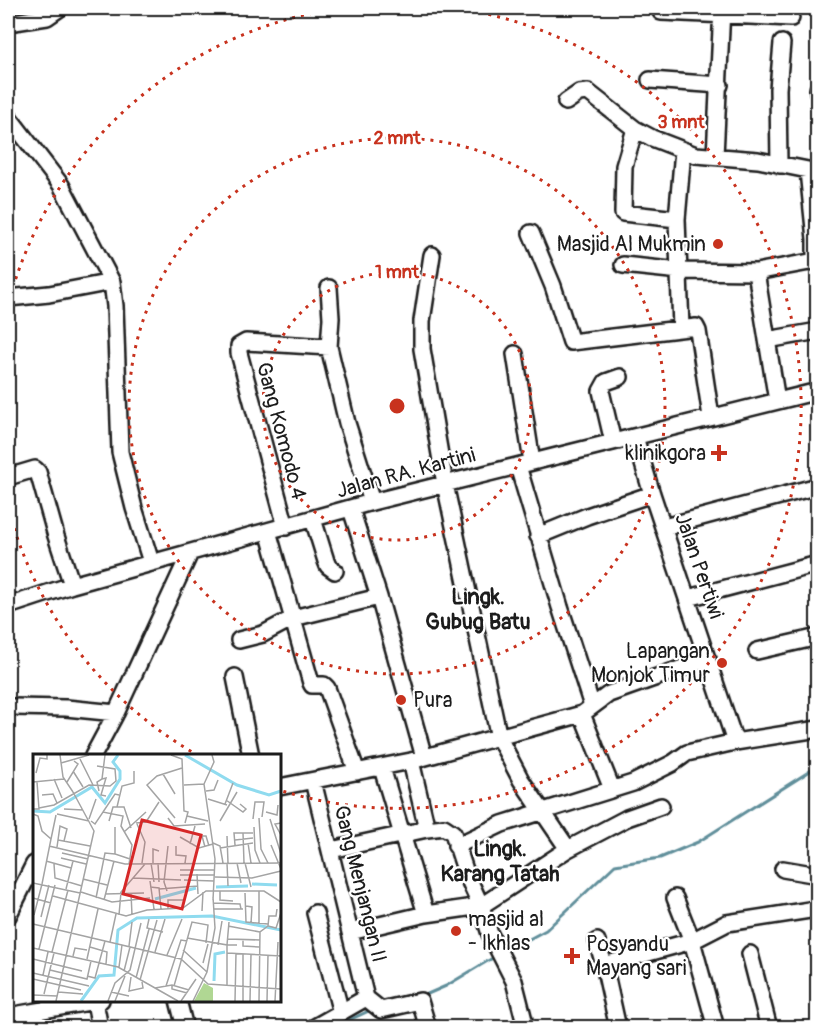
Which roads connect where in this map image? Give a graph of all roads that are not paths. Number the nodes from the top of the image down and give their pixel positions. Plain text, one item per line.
1 (60, 8) edge
2 (722, 11) edge
3 (661, 12) dead end
4 (790, 18) dead end
5 (8, 22) edge
6 (782, 43) dead end
7 (650, 80) dead end
8 (720, 85) junction
9 (566, 102) dead end
10 (8, 116) edge
11 (635, 129) junction
12 (683, 150) junction
13 (715, 156) junction
14 (779, 165) junction
15 (813, 172) edge
16 (677, 219) junction
17 (531, 233) dead end
18 (432, 255) dead end
19 (816, 261) edge
20 (623, 265) dead end
21 (680, 271) junction
22 (756, 272) junction
23 (112, 282) junction
24 (328, 288) dead end
25 (8, 298) edge
26 (681, 328) junction
27 (818, 331) edge
28 (767, 340) junction
29 (328, 347) junction
30 (514, 354) dead end
31 (620, 377) dead end
32 (818, 391) edge
33 (777, 401) junction
34 (711, 417) junction
35 (635, 437) junction
36 (613, 442) junction
37 (525, 464) junction
38 (8, 477) edge
39 (445, 484) junction
40 (818, 486) edge
41 (652, 495) junction
42 (372, 502) junction
43 (351, 509) junction
44 (313, 519) junction
45 (286, 527) junction
46 (664, 527) junction
47 (268, 531) junction
48 (538, 536) junction
49 (190, 553) junction
50 (151, 562) junction
51 (818, 564) edge
52 (335, 571) dead end
53 (72, 585) junction
54 (379, 597) junction
55 (688, 598) junction
56 (8, 606) edge
57 (293, 618) junction
58 (818, 637) edge
59 (239, 640) dead end
60 (757, 651) dead end
61 (708, 659) junction
62 (235, 678) dead end
63 (13, 707) dead end
64 (587, 710) junction
65 (116, 713) junction
66 (818, 729) edge
67 (500, 738) junction
68 (735, 742) junction
69 (94, 754) edge
70 (251, 754) edge
71 (418, 759) junction
72 (382, 768) junction
73 (357, 772) junction
74 (313, 781) junction
75 (280, 787) edge
76 (612, 789) junction
77 (661, 806) dead end
78 (544, 812) junction
79 (427, 829) junction
80 (401, 835) junction
81 (456, 846) junction
82 (568, 849) junction
83 (331, 850) junction
84 (33, 866) edge
85 (783, 869) dead end
86 (818, 875) edge
87 (675, 898) dead end
88 (481, 906) junction
89 (816, 909) dead end
90 (315, 913) dead end
91 (426, 914) junction
92 (8, 915) edge
93 (350, 932) junction
94 (597, 941) dead end
95 (692, 941) junction
96 (750, 954) dead end
97 (604, 965) junction
98 (92, 1002) edge
99 (98, 1002) edge
100 (178, 1002) edge
101 (372, 1004) junction
102 (340, 1013) junction
103 (8, 1016) edge
104 (100, 1028) edge
105 (185, 1028) edge
106 (313, 1028) edge
107 (428, 1028) edge
108 (526, 1028) edge
109 (618, 1028) edge
110 (716, 1028) edge
111 (769, 1028) edge

1 - 5 street
2 - 3 street
2 - 4 street
2 - 8 street
6 - 14 street
7 - 8 street
8 - 13 street
9 - 11 street
10 - 23 street
11 - 12 street
11 - 16 street
12 - 13 street
12 - 16 street
13 - 14 street
14 - 15 street
15 - 19 street
16 - 21 street
17 - 26 street
18 - 39 street
19 - 22 street
20 - 21 street
21 - 22 street
21 - 26 street
22 - 28 street
23 - 25 street
23 - 50 street
24 - 29 street
26 - 34 street
27 - 28 street
28 - 33 street
29 - 42 street
29 - 45 street, Gang Komodo 4
30 - 37 street
31 - 36 street
32 - 33 street, Jalan RA. Kartini
33 - 34 street, Jalan RA. Kartini
34 - 35 street, Jalan RA. Kartini
35 - 36 street, Jalan RA. Kartini
35 - 41 street, Jalan Pertiwi
36 - 37 street, Jalan RA. Kartini
37 - 39 street, Jalan RA. Kartini
37 - 48 street
38 - 53 street
39 - 42 street, Jalan RA. Kartini
39 - 67 street
40 - 46 street
41 - 46 street, Jalan Pertiwi
41 - 48 street
42 - 43 street, Jalan RA. Kartini
43 - 44 street, Jalan RA. Kartini
43 - 54 street
44 - 45 street, Jalan RA. Kartini
44 - 52 street
45 - 47 street, Jalan RA. Kartini
46 - 55 street, Jalan Pertiwi
47 - 49 street, Jalan RA. Kartini
47 - 57 street
48 - 64 street
49 - 50 street, Jalan RA. Kartini
49 - 65 street
50 - 53 street, Jalan RA. Kartini
51 - 55 street
53 - 56 street, Jalan RA. Kartini
54 - 57 street
54 - 71 street
55 - 61 street, Jalan Pertiwi
57 - 59 street
57 - 73 street
58 - 60 street
61 - 64 street, Gang Menjangan II
61 - 68 street, Jalan Pertiwi
62 - 70 street
63 - 65 street
64 - 67 street, Gang Menjangan II
64 - 76 street
65 - 69 street
66 - 68 street
67 - 71 street, Gang Menjangan II
67 - 78 street
68 - 76 street
71 - 72 street, Gang Menjangan II
71 - 79 street
72 - 73 street, Gang Menjangan II
72 - 80 street
73 - 74 street, Gang Menjangan II
74 - 75 street, Gang Menjangan II
74 - 83 street, Gang Menjangan II
76 - 78 street
77 - 82 street
78 - 81 street
78 - 82 street
79 - 80 street
79 - 81 street
80 - 83 street
80 - 91 street
81 - 88 street
82 - 88 street
83 - 93 street, Gang Menjangan II
84 - 92 street
85 - 86 street
87 - 95 street
88 - 91 street
88 - 108 street
89 - 95 street
90 - 102 street
91 - 93 street
93 - 101 street, Gang Menjangan II
94 - 97 street
95 - 97 street
95 - 110 street
96 - 111 street
97 - 109 street
98 - 103 street
99 - 104 street
100 - 105 street
101 - 102 street
101 - 107 street
102 - 106 street

